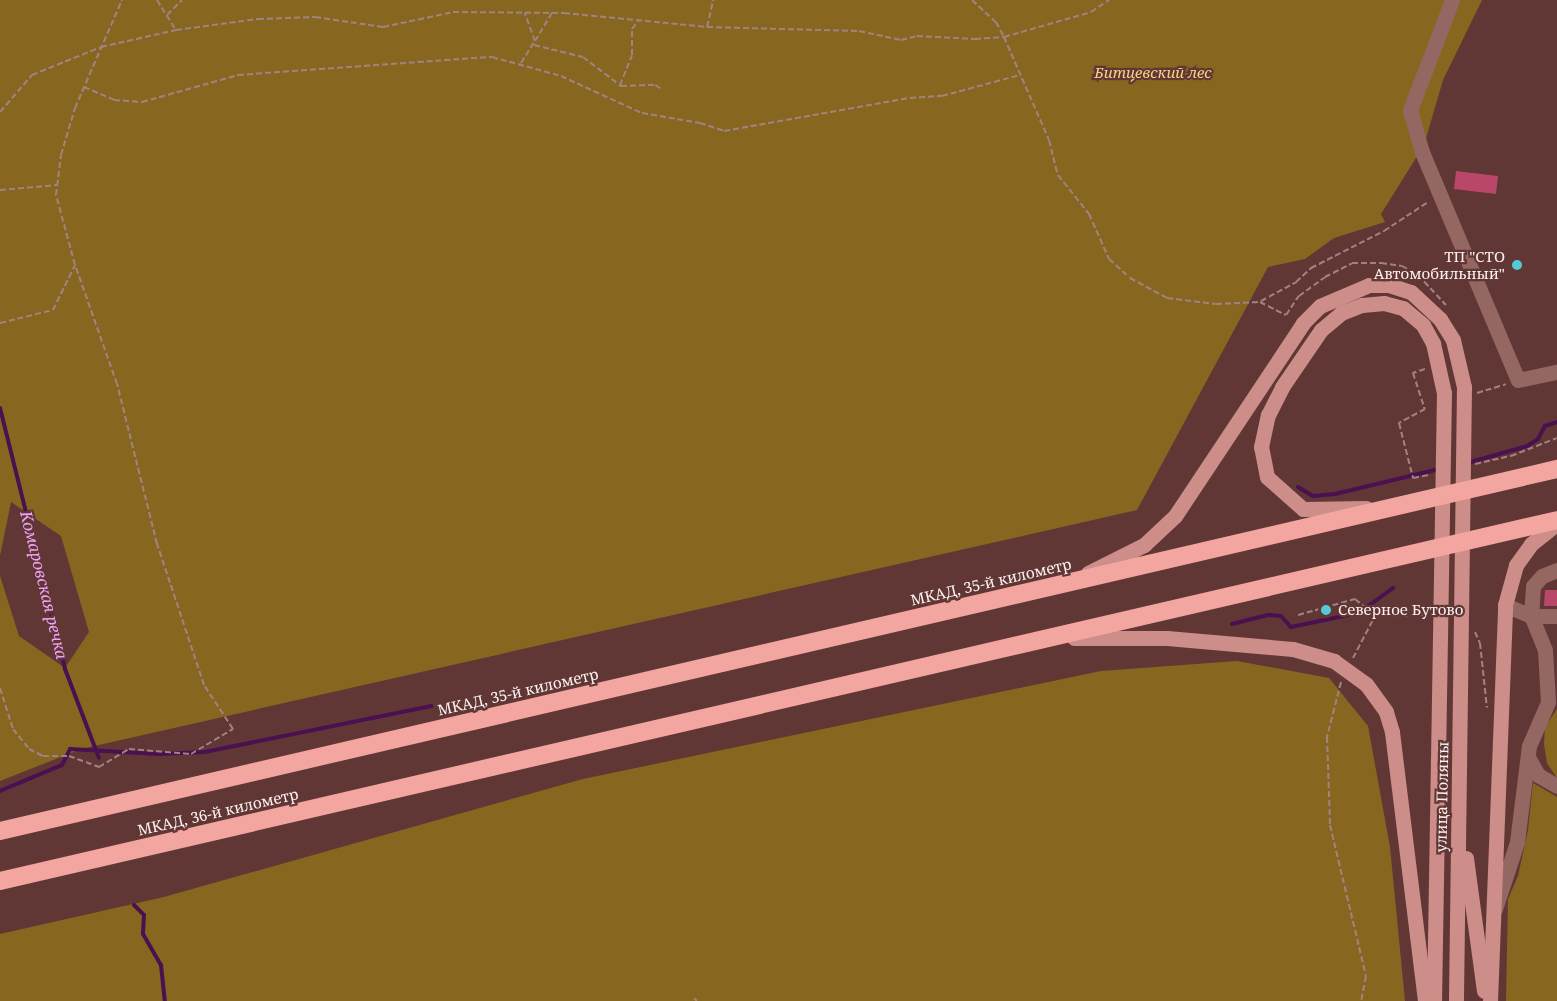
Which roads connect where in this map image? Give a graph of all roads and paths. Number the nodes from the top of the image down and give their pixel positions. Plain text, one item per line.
1 (122, 0) edge
2 (158, 0) edge
3 (182, 0) edge
4 (713, 0) edge
5 (972, 0) edge
6 (1109, 0) edge
7 (1452, 0) edge
8 (525, 13) junction
9 (552, 13) junction
10 (166, 16) junction
11 (638, 20) junction
12 (707, 27) junction
13 (176, 30) junction
14 (1004, 37) junction
15 (535, 41) junction
16 (534, 45) junction
17 (101, 47) junction
18 (521, 63) junction
19 (1020, 75) junction
20 (620, 85) junction
21 (84, 87) junction
22 (663, 90) dead end
23 (0, 112) edge
24 (57, 185) junction
25 (0, 190) edge
26 (1440, 193) junction
27 (75, 265) junction
28 (1260, 302) junction
29 (1286, 315) dead end
30 (0, 323) edge
31 (1432, 366) dead end
32 (1557, 372) edge
33 (1557, 438) edge
34 (1468, 466) dead end
35 (1557, 469) edge
36 (1435, 473) dead end
37 (1390, 508) junction
38 (1557, 522) edge
39 (1557, 570) edge
40 (1031, 591) junction
41 (1504, 605) junction
42 (1298, 615) dead end
43 (1429, 615) dead end
44 (1375, 616) junction
45 (1531, 616) junction
46 (1557, 616) edge
47 (1018, 645) junction
48 (1347, 669) junction
49 (0, 688) edge
50 (1552, 698) edge
51 (433, 730) joint
52 (1528, 757) junction
53 (1557, 786) edge
54 (1460, 810) junction
55 (0, 831) edge
56 (0, 881) edge
57 (1495, 909) junction
58 (1361, 1001) edge
59 (1425, 1001) edge
60 (1434, 1001) edge
61 (1456, 1001) edge
62 (1485, 1001) edge
63 (1490, 1001) edge

1 - 17 path
2 - 10 path
3 - 10 path
4 - 12 path
5 - 14 path
6 - 14 path
7 - 26 lane
8 - 9 path
8 - 13 path
8 - 15 path
9 - 11 path
9 - 15 path
10 - 13 path
11 - 12 path
11 - 20 path
12 - 14 path
13 - 17 path
14 - 19 path
15 - 16 path
16 - 18 path
16 - 20 path
17 - 21 path
17 - 23 path
18 - 19 path
18 - 21 path
19 - 28 path
20 - 22 path
21 - 24 path
24 - 25 path
24 - 27 path
26 - 28 path
26 - 32 lane
27 - 30 path
27 - 49 path
28 - 29 path
31 - 36 path
33 - 34 path
35 - 37 highway, МКАД, 35-й километр
37 - 40 highway, МКАД, 35-й километр
37 - 60 main road, улица Поляны
38 - 41 main road
38 - 47 highway
39 - 45 lane
40 - 51 highway, МКАД, 35-й километр
40 - 54 main road, улица Поляны
41 - 45 lane
41 - 57 main road
42 - 44 path
43 - 44 path
44 - 48 path
45 - 46 lane
45 - 50 lane
47 - 48 main road
47 - 56 highway, МКАД, 36-й километр
48 - 58 path
48 - 59 main road
50 - 52 lane
51 - 55 highway, МКАД, 36-й километр
52 - 53 lane
52 - 57 lane
54 - 61 main road, улица Поляны
54 - 62 main road
57 - 63 main road

